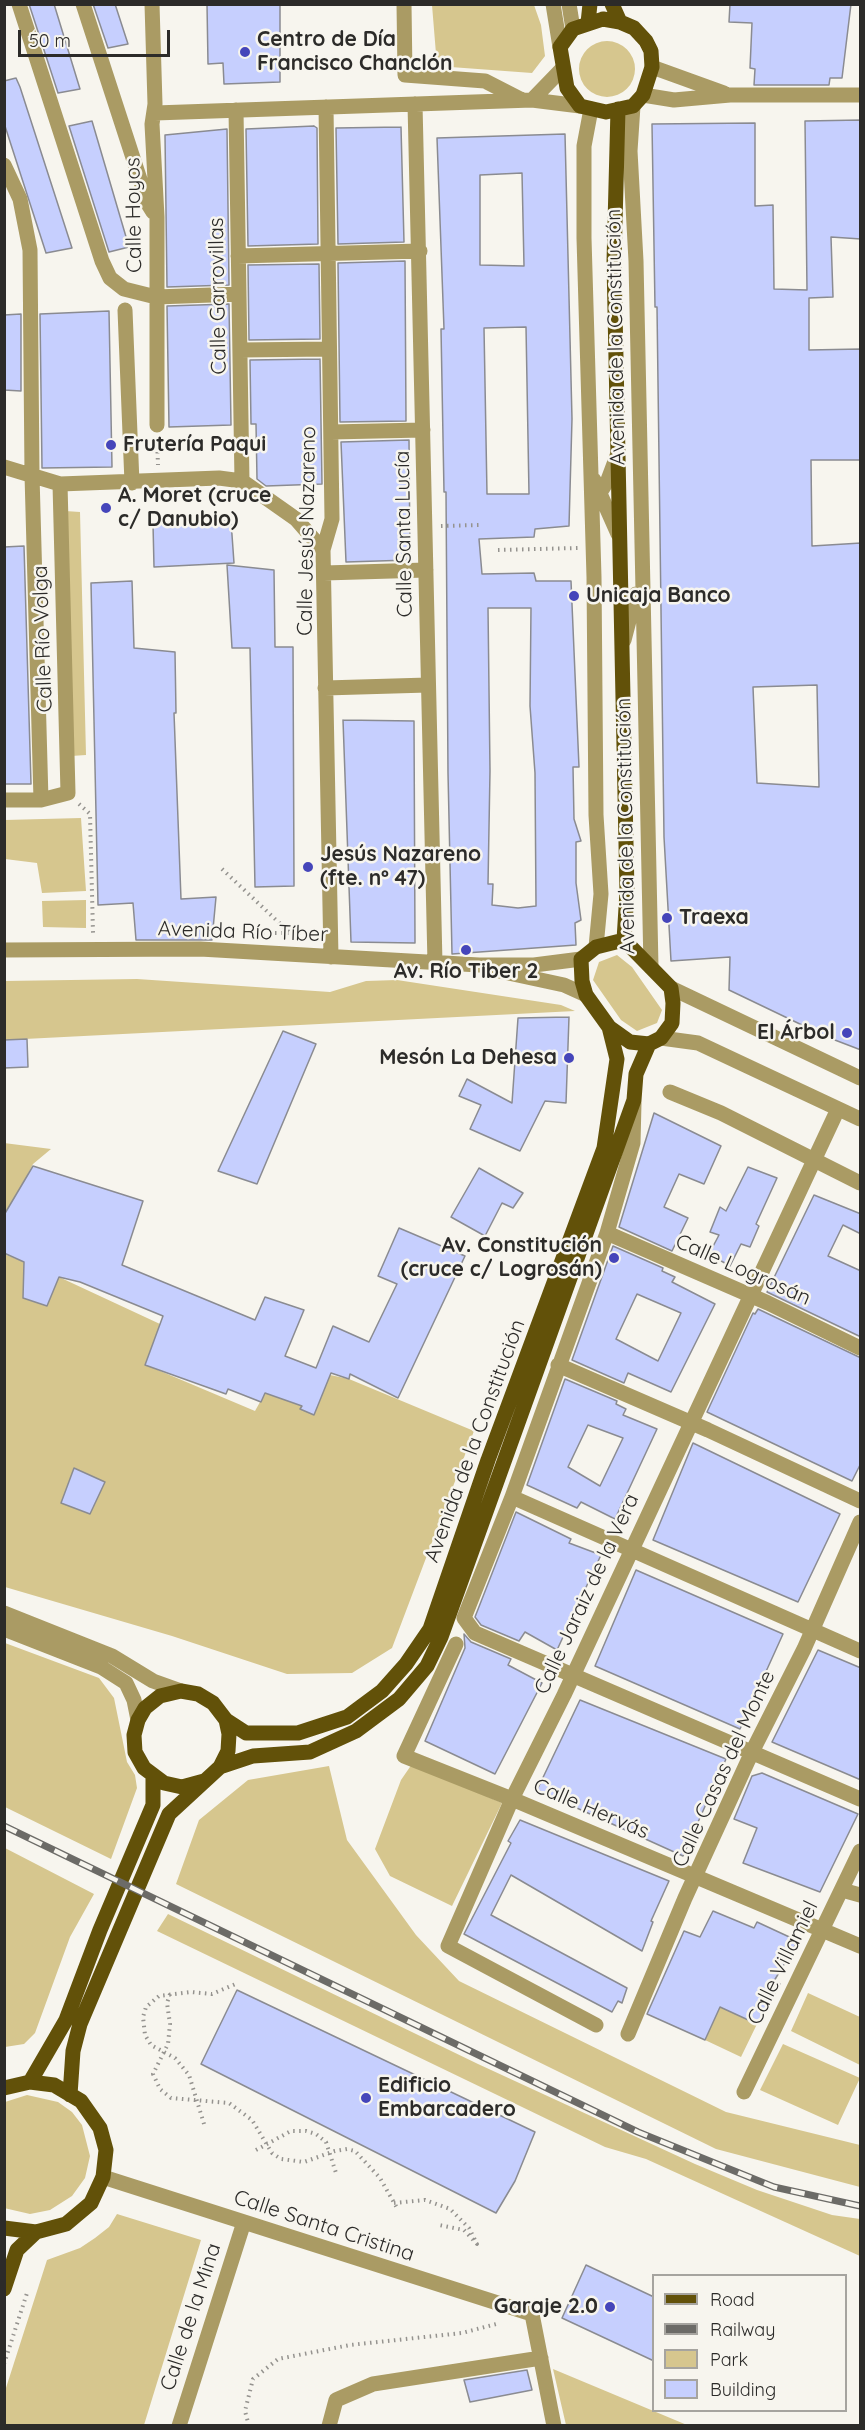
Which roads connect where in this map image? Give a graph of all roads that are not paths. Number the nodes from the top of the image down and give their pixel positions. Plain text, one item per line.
1 (19, 4) edge
2 (83, 4) edge
3 (152, 4) edge
4 (404, 4) edge
5 (553, 4) edge
6 (569, 4) edge
7 (590, 4) edge
8 (612, 4) edge
9 (620, 22) junction
10 (588, 23) junction
11 (573, 29) junction
12 (560, 47) junction
13 (652, 67) junction
14 (562, 69) junction
15 (730, 95) junction
16 (861, 95) edge
17 (527, 100) junction
18 (631, 104) junction
19 (415, 105) junction
20 (326, 107) junction
21 (585, 107) junction
22 (236, 110) junction
23 (155, 112) junction
24 (4, 165) edge
25 (156, 217) junction
26 (420, 251) junction
27 (328, 254) junction
28 (238, 256) junction
29 (239, 294) junction
30 (156, 297) junction
31 (126, 310) dead end
32 (329, 349) junction
33 (240, 350) junction
34 (157, 425) road end
35 (423, 430) junction
36 (331, 432) junction
37 (618, 450) junction
38 (4, 467) edge
39 (591, 471) junction
40 (32, 475) junction
41 (242, 481) junction
42 (132, 483) junction
43 (60, 484) junction
44 (600, 493) junction
45 (592, 507) junction
46 (620, 538) junction
47 (323, 550) junction
48 (642, 567) junction
49 (426, 570) junction
50 (621, 571) junction
51 (324, 573) junction
52 (633, 609) junction
53 (643, 648) junction
54 (622, 649) junction
55 (428, 685) junction
56 (326, 688) junction
57 (4, 800) edge
58 (41, 800) junction
59 (624, 940) junction
60 (596, 947) junction
61 (4, 950) edge
62 (331, 957) junction
63 (581, 959) junction
64 (435, 963) junction
65 (479, 965) junction
66 (651, 967) junction
67 (671, 988) junction
68 (586, 995) junction
69 (609, 1027) junction
70 (655, 1041) junction
71 (861, 1078) edge
72 (670, 1092) dead end
73 (634, 1100) junction
74 (838, 1109) junction
75 (861, 1119) edge
76 (812, 1160) junction
77 (861, 1183) edge
78 (607, 1233) junction
79 (750, 1295) junction
80 (861, 1348) edge
81 (558, 1365) junction
82 (690, 1423) junction
83 (512, 1497) junction
84 (861, 1501) edge
85 (861, 1522) edge
86 (631, 1551) junction
87 (4, 1613) edge
88 (4, 1629) edge
89 (813, 1630) junction
90 (456, 1644) dead end
91 (861, 1651) edge
92 (573, 1676) junction
93 (181, 1691) junction
94 (138, 1720) junction
95 (226, 1720) junction
96 (752, 1752) junction
97 (220, 1767) junction
98 (153, 1777) junction
99 (204, 1781) junction
100 (512, 1799) junction
101 (861, 1799) edge
102 (861, 1851) edge
103 (696, 1877) junction
104 (842, 1890) junction
105 (861, 1895) edge
106 (823, 1930) junction
107 (861, 1946) edge
108 (596, 2025) dead end
109 (628, 2034) dead end
110 (30, 2082) junction
111 (4, 2088) edge
112 (744, 2092) dead end
113 (70, 2095) junction
114 (103, 2177) junction
115 (244, 2222) junction
116 (4, 2228) edge
117 (36, 2232) junction
118 (4, 2289) edge
119 (541, 2358) junction
120 (179, 2426) edge
121 (328, 2426) edge
122 (554, 2426) edge

1 - 30 street
2 - 25 street
3 - 23 street, Calle Hoyos
4 - 17 street
5 - 12 street
6 - 11 street
7 - 10 main road
8 - 9 main road
9 - 10 main road
9 - 13 main road
10 - 11 main road
11 - 12 main road
12 - 14 main road
13 - 15 street
13 - 18 main road
14 - 17 street
14 - 21 main road
15 - 16 street
15 - 18 street
17 - 19 street
17 - 21 street
18 - 21 main road
18 - 37 main road, Avenida de la Constitución
18 - 48 street, Avenida de la Constitución
19 - 20 street
19 - 26 street, Calle Santa Lucía
20 - 22 street
20 - 27 street, Calle Jesús Nazareno
21 - 39 street, Avenida de la Constitución
22 - 23 street
22 - 28 street, Calle Garrovillas
23 - 25 street, Calle Hoyos
24 - 40 street, Calle Río Volga
25 - 30 street, Calle Hoyos
26 - 27 street
26 - 35 street, Calle Santa Lucía
27 - 28 street
27 - 32 street, Calle Jesús Nazareno
28 - 29 street, Calle Garrovillas
29 - 30 street
29 - 33 street, Calle Garrovillas
30 - 34 street, Calle Hoyos
31 - 42 street
32 - 33 street
32 - 36 street, Calle Jesús Nazareno
33 - 41 street, Calle Garrovillas
35 - 36 street
35 - 49 street, Calle Santa Lucía
36 - 47 street, Calle Jesús Nazareno
37 - 44 street, Avenida de la Constitución
37 - 46 main road, Avenida de la Constitución
38 - 40 street
39 - 44 street
39 - 45 street, Avenida de la Constitución
40 - 43 street
40 - 58 street, Calle Río Volga
41 - 42 street
41 - 47 street
42 - 43 street
43 - 58 street, Calle Río Volga
44 - 45 street, Avenida de la Constitución
44 - 46 street
45 - 60 street, Avenida de la Constitución
46 - 50 main road, Avenida de la Constitución
47 - 51 street, Calle Jesús Nazareno
48 - 52 street, Avenida de la Constitución
48 - 53 street, Avenida de la Constitución
49 - 51 street
49 - 55 street, Calle Santa Lucía
50 - 52 street, Avenida de la Constitución
50 - 54 main road, Avenida de la Constitución
51 - 56 street, Calle Jesús Nazareno
52 - 53 street, Avenida de la Constitución
52 - 54 street, Avenida de la Constitución
53 - 66 street, Avenida de la Constitución
54 - 59 main road, Avenida de la Constitución
55 - 56 street
55 - 64 street, Calle Santa Lucía
56 - 62 street, Calle Jesús Nazareno
57 - 58 street
59 - 60 main road
59 - 66 main road
60 - 63 main road
61 - 62 street, Avenida Río Tíber
62 - 64 street, Avenida Río Tíber
63 - 65 street, Avenida Río Tíber
63 - 68 main road
64 - 65 street, Avenida Río Tíber
65 - 68 street, Avenida Río Tíber
66 - 67 main road
67 - 70 main road
67 - 71 street
68 - 69 main road
69 - 70 main road
69 - 95 main road, Avenida de la Constitución
70 - 73 main road, Avenida de la Constitución
70 - 74 street
72 - 76 street
73 - 78 street, Avenida de la Constitución
73 - 97 main road, Avenida de la Constitución
74 - 75 street
74 - 76 street, Calle Jaraiz de la Vera
76 - 77 street
76 - 79 street, Calle Jaraiz de la Vera
78 - 79 street, Calle Logrosán
78 - 81 street, Avenida de la Constitución
79 - 80 street, Calle Logrosán
79 - 82 street, Calle Jaraiz de la Vera
81 - 82 street
81 - 83 street, Avenida de la Constitución
82 - 84 street
82 - 86 street, Calle Jaraiz de la Vera
83 - 86 street
83 - 92 street, Avenida de la Constitución
85 - 89 street, Calle Casas del Monte
86 - 89 street
86 - 92 street, Calle Jaraiz de la Vera
87 - 93 street
88 - 94 street
89 - 91 street
89 - 96 street, Calle Casas del Monte
90 - 100 street, Calle Hervás
92 - 96 street
92 - 100 street, Calle Jaraiz de la Vera
93 - 94 main road
93 - 95 main road
94 - 98 main road
95 - 97 main road
96 - 101 street
96 - 103 street, Calle Casas del Monte
97 - 99 main road
98 - 99 main road
98 - 110 main road
99 - 113 main road
100 - 103 street, Calle Hervás
100 - 108 street, Calle Jaraiz de la Vera
102 - 104 street, Calle Villamiel
103 - 106 street, Calle Hervás
103 - 109 street, Calle Casas del Monte
104 - 105 street
104 - 106 street, Calle Villamiel
106 - 107 street, Calle Hervás
106 - 112 street, Calle Villamiel
110 - 111 main road
110 - 113 main road
113 - 114 main road
114 - 115 street, Calle Santa Cristina
114 - 117 main road
115 - 119 street, Calle Santa Cristina
115 - 120 street, Calle de la Mina
116 - 117 main road
117 - 118 main road
119 - 121 street
119 - 122 street

